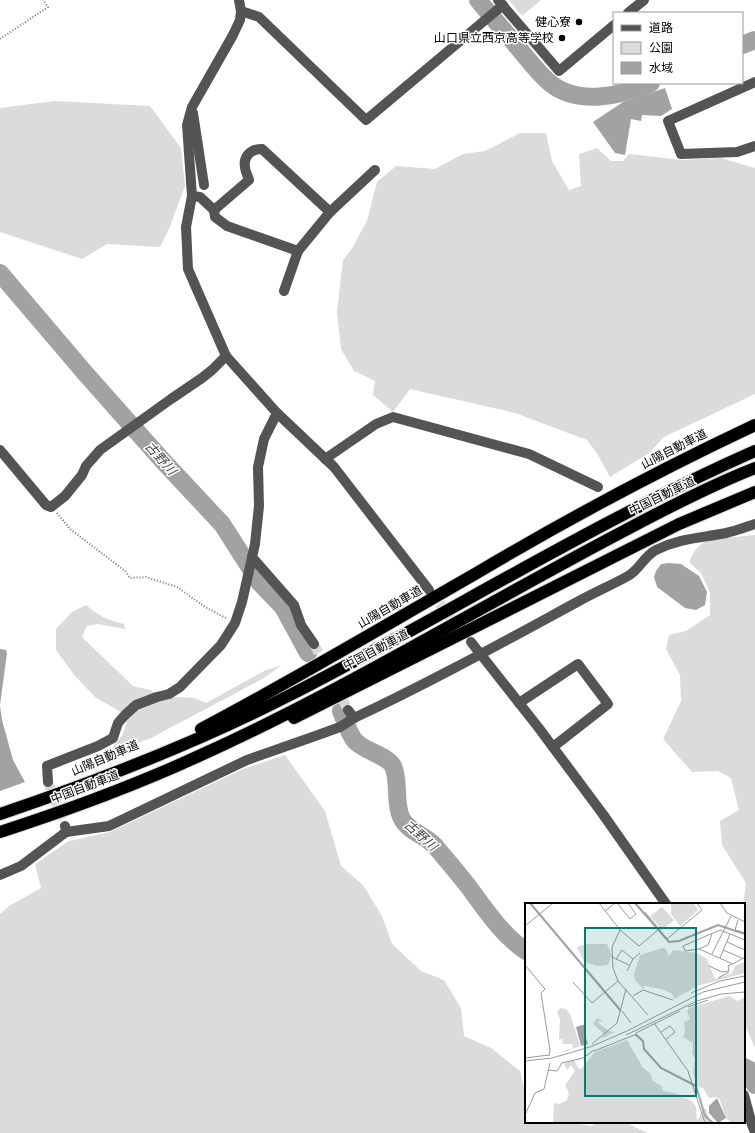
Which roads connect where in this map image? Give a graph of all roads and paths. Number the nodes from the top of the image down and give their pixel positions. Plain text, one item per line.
1 (43, 0) edge
2 (239, 0) edge
3 (644, 0) edge
4 (500, 6) edge
5 (241, 11) junction
6 (629, 12) edge
7 (613, 26) edge
8 (0, 39) edge
9 (755, 82) edge
10 (192, 107) junction
11 (755, 146) edge
12 (375, 170) dead end
13 (204, 185) dead end
14 (192, 196) junction
15 (214, 210) junction
16 (330, 212) junction
17 (298, 251) junction
18 (284, 290) dead end
19 (226, 356) junction
20 (277, 413) junction
21 (755, 425) edge
22 (0, 450) edge
23 (755, 451) edge
24 (325, 459) junction
25 (755, 468) edge
26 (598, 487) dead end
27 (755, 492) edge
28 (51, 507) junction
29 (755, 524) edge
30 (252, 557) junction
31 (429, 590) tunnel mouth
32 (235, 623) junction
33 (471, 642) dead end
34 (314, 644) tunnel mouth
35 (481, 654) junction
36 (519, 704) junction
37 (348, 710) tunnel mouth
38 (354, 718) junction
39 (553, 747) junction
40 (48, 782) tunnel mouth
41 (87, 802) junction
42 (34, 803) junction
43 (0, 814) edge
44 (0, 832) edge
45 (0, 875) edge
46 (665, 903) edge
47 (745, 1099) edge
48 (755, 1132) edge

1 - 8 path
2 - 5 street
3 - 6 street
4 - 5 street
4 - 7 street
5 - 10 street
9 - 11 street
10 - 13 street
10 - 14 street
12 - 16 street
14 - 15 street
14 - 19 street
15 - 16 street
15 - 17 street
16 - 17 street
17 - 18 street
19 - 20 street
19 - 28 street
20 - 24 street
20 - 30 street
21 - 42 highway, 山陽自動車道
22 - 28 street
23 - 42 highway, 中国自動車道
24 - 26 street
24 - 31 street
25 - 41 highway, 中国自動車道
27 - 41 highway
28 - 32 path
29 - 35 street
30 - 32 street
30 - 34 street
32 - 40 street
33 - 35 street
35 - 36 street
35 - 38 street
36 - 39 street
36 - 39 street
37 - 38 street
38 - 45 street
39 - 46 street
41 - 44 highway, 中国自動車道
42 - 43 highway, 中国自動車道
47 - 48 street

